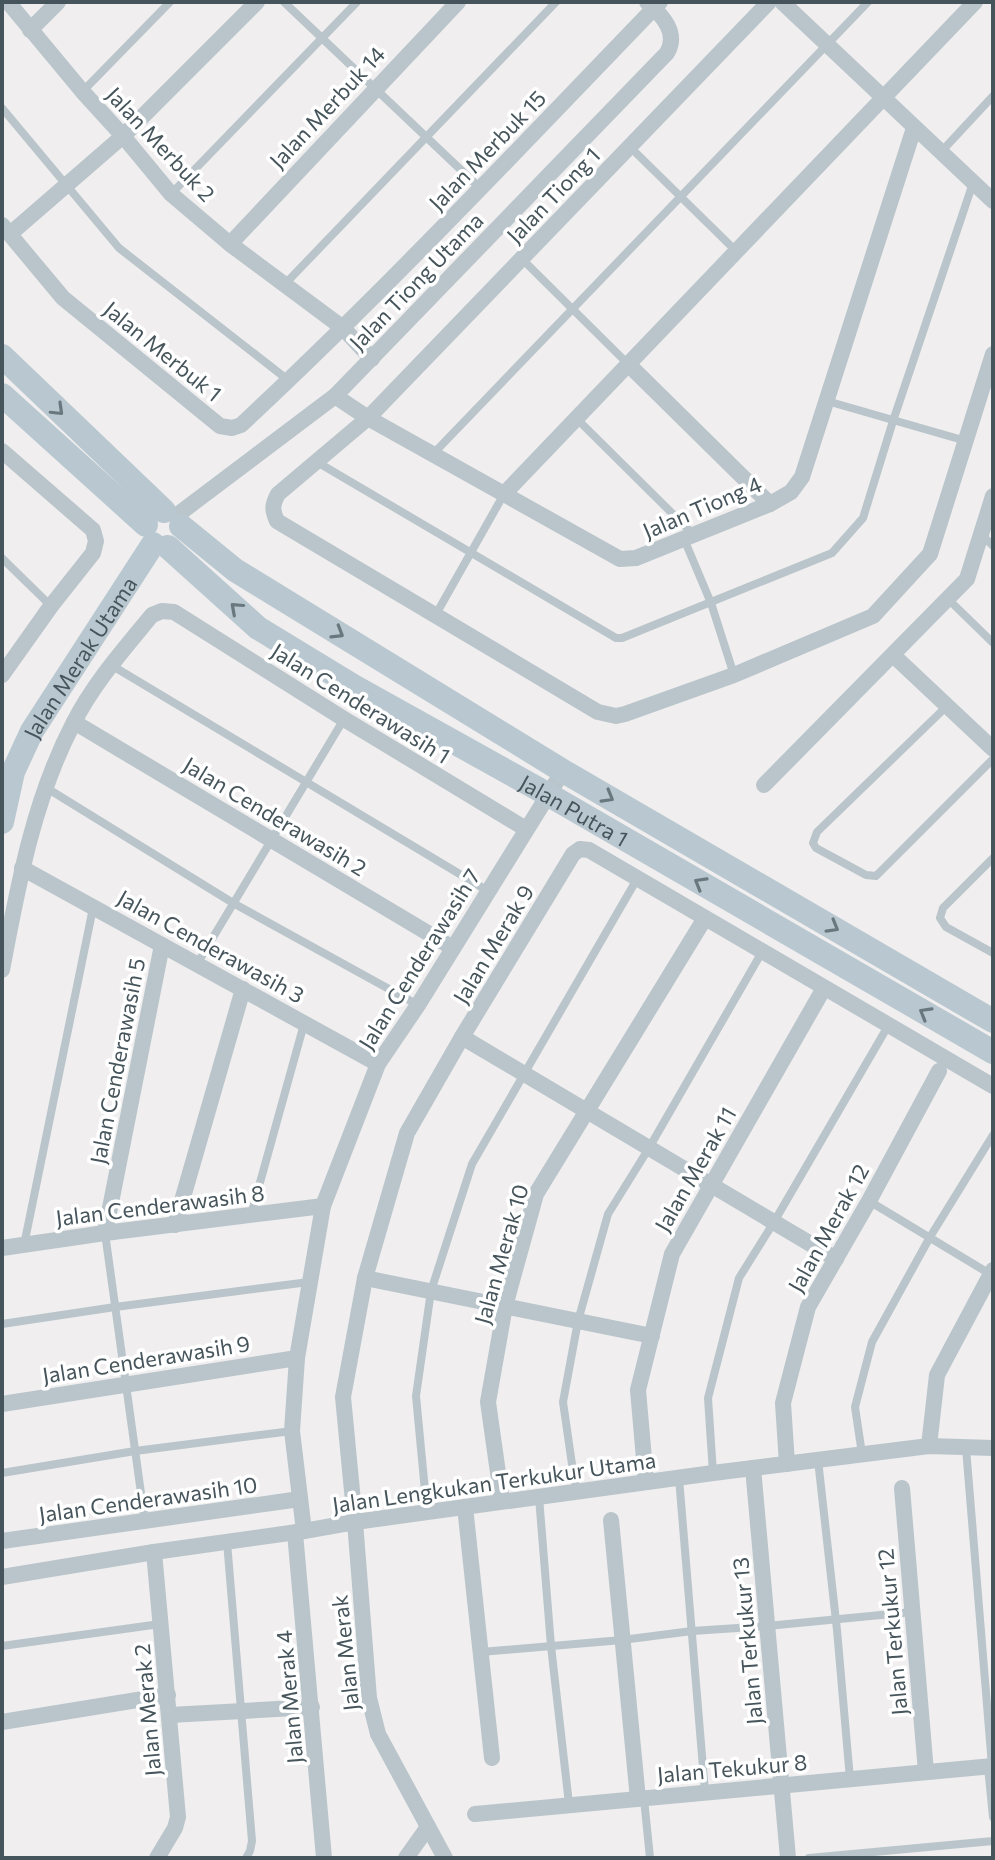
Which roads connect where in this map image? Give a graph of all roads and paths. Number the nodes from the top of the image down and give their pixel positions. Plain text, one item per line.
1 (8, 2) edge
2 (58, 2) edge
3 (170, 2) edge
4 (257, 2) edge
5 (284, 2) edge
6 (357, 2) edge
7 (458, 2) edge
8 (556, 2) edge
9 (769, 2) edge
10 (782, 2) edge
11 (868, 2) edge
12 (975, 2) edge
13 (654, 4) edge
14 (30, 30) junction
15 (323, 37) junction
16 (828, 44) junction
17 (375, 89) junction
18 (82, 91) junction
19 (993, 96) edge
20 (883, 97) junction
21 (2, 108) edge
22 (914, 128) junction
23 (123, 136) junction
24 (427, 137) junction
25 (630, 146) junction
26 (941, 152) junction
27 (973, 182) junction
28 (66, 185) junction
29 (481, 189) junction
30 (171, 194) junction
31 (681, 197) junction
32 (993, 201) edge
33 (6, 230) edge
34 (230, 244) junction
35 (736, 251) junction
36 (522, 259) junction
37 (285, 285) junction
38 (573, 310) junction
39 (343, 328) junction
40 (993, 354) edge
41 (2, 356) edge
42 (372, 359) junction
43 (628, 364) junction
44 (288, 381) junction
45 (2, 395) edge
46 (335, 396) junction
47 (827, 401) junction
48 (368, 418) junction
49 (576, 419) junction
50 (893, 421) junction
51 (966, 441) junction
52 (2, 451) edge
53 (433, 454) junction
54 (317, 462) junction
55 (504, 494) junction
56 (993, 496) edge
57 (770, 504) junction
58 (165, 528) junction
59 (689, 537) junction
60 (987, 540) edge
61 (470, 554) junction
62 (2, 558) edge
63 (948, 599) junction
64 (711, 603) junction
65 (51, 606) junction
66 (434, 616) junction
67 (993, 643) edge
68 (7, 655) edge
69 (893, 655) junction
70 (111, 665) junction
71 (2, 675) edge
72 (734, 675) junction
73 (947, 706) junction
74 (344, 719) junction
75 (74, 722) junction
76 (993, 749) edge
77 (993, 759) edge
78 (563, 771) junction
79 (306, 782) junction
80 (764, 785) dead end
81 (45, 787) junction
82 (549, 795) junction
83 (2, 822) edge
84 (526, 829) junction
85 (271, 840) junction
86 (993, 858) edge
87 (22, 868) junction
88 (638, 878) junction
89 (488, 891) junction
90 (233, 903) junction
91 (93, 907) junction
92 (705, 918) junction
93 (162, 945) junction
94 (453, 948) junction
95 (762, 952) junction
96 (993, 953) edge
97 (197, 964) junction
98 (2, 970) edge
99 (824, 988) junction
100 (243, 989) junction
101 (418, 1005) junction
102 (993, 1021) edge
103 (304, 1023) junction
104 (888, 1026) junction
105 (462, 1037) junction
106 (993, 1052) edge
107 (378, 1064) junction
108 (939, 1071) dead end
109 (525, 1074) junction
110 (993, 1086) edge
111 (587, 1111) junction
112 (993, 1135) edge
113 (649, 1148) junction
114 (712, 1185) junction
115 (869, 1201) junction
116 (323, 1206) junction
117 (251, 1215) junction
118 (774, 1222) junction
119 (175, 1225) junction
120 (105, 1233) junction
121 (930, 1237) junction
122 (24, 1245) junction
123 (2, 1248) edge
124 (836, 1259) junction
125 (992, 1272) edge
126 (365, 1278) junction
127 (309, 1282) junction
128 (431, 1291) junction
129 (505, 1306) junction
130 (115, 1307) junction
131 (578, 1321) junction
132 (2, 1324) edge
133 (652, 1336) junction
134 (297, 1358) junction
135 (126, 1384) junction
136 (2, 1404) edge
137 (292, 1431) junction
138 (929, 1446) junction
139 (966, 1447) junction
140 (993, 1448) edge
141 (135, 1451) junction
142 (863, 1455) junction
143 (818, 1460) junction
144 (787, 1464) junction
145 (753, 1468) junction
146 (2, 1473) edge
147 (713, 1473) junction
148 (679, 1477) junction
149 (646, 1482) junction
150 (902, 1488) dead end
151 (576, 1492) junction
152 (539, 1497) junction
153 (300, 1499) junction
154 (502, 1501) junction
155 (465, 1507) junction
156 (427, 1512) junction
157 (611, 1520) dead end
158 (145, 1522) junction
159 (355, 1522) junction
160 (300, 1532) junction
161 (2, 1541) edge
162 (227, 1542) junction
163 (154, 1552) junction
164 (2, 1577) edge
165 (912, 1612) junction
166 (835, 1618) junction
167 (161, 1624) junction
168 (767, 1626) junction
169 (692, 1631) junction
170 (622, 1640) junction
171 (2, 1646) edge
172 (551, 1646) junction
173 (481, 1652) junction
174 (168, 1695) junction
175 (312, 1707) junction
176 (240, 1711) junction
177 (170, 1715) junction
178 (2, 1722) edge
179 (492, 1758) dead end
180 (991, 1766) edge
181 (926, 1772) junction
182 (850, 1779) junction
183 (782, 1785) junction
184 (705, 1792) junction
185 (641, 1798) junction
186 (569, 1804) junction
187 (475, 1814) dead end
188 (993, 1817) edge
189 (428, 1827) junction
190 (993, 1841) edge
191 (157, 1858) edge
192 (246, 1858) edge
193 (324, 1858) edge
194 (406, 1858) edge
195 (445, 1858) edge
196 (650, 1858) edge
197 (788, 1858) edge
198 (809, 1858) edge

1 - 14 street, Jalan Merbuk 2
2 - 14 street
3 - 18 lane
4 - 23 street
5 - 15 lane
6 - 15 lane
7 - 17 street, Jalan Merbuk 14
8 - 24 lane
9 - 25 street, Jalan Tiong 1
10 - 16 street
11 - 16 lane
12 - 20 street
13 - 29 street, Jalan Merbuk 15
13 - 42 street, Jalan Tiong Utama
14 - 18 street, Jalan Merbuk 2
15 - 17 lane
15 - 30 lane
16 - 20 street
16 - 31 lane
17 - 24 lane
17 - 34 street, Jalan Merbuk 14
18 - 23 street, Jalan Merbuk 2
19 - 26 lane
20 - 22 street
20 - 35 street
21 - 28 lane
22 - 26 street
22 - 47 street, Jalan Tiong 4
23 - 28 street
23 - 30 street, Jalan Merbuk 2
24 - 29 lane
24 - 37 lane
25 - 31 lane
25 - 36 street, Jalan Tiong 1
26 - 27 street
27 - 32 street
27 - 50 lane
28 - 33 street
28 - 44 lane
29 - 39 street, Jalan Merbuk 15
30 - 34 street, Jalan Merbuk 2
31 - 35 lane
31 - 38 lane
33 - 44 street, Jalan Merbuk 1
34 - 37 street, Jalan Merbuk 2
35 - 43 street
36 - 38 lane
36 - 48 street, Jalan Tiong 1
37 - 39 street, Jalan Merbuk 2
38 - 43 lane
38 - 53 lane
39 - 42 street, Jalan Merbuk 2
39 - 44 street, Jalan Merbuk 1
40 - 51 street
41 -> 58 main road, Jalan Putra 1
42 - 46 street, Jalan Tiong Utama
43 - 49 street
43 - 57 street
45 - 58 main road, Jalan Putra 1
46 - 48 street, Jalan Tiong 4
46 - 58 street, Jalan Tiong Utama
47 - 50 lane
47 - 57 street, Jalan Tiong 4
48 - 53 street, Jalan Tiong 4
48 - 54 street, Jalan Tiong 1
49 - 55 street
49 - 59 lane
50 - 51 lane
50 - 64 lane
51 - 72 street
52 - 65 street
53 - 55 street, Jalan Tiong 4
54 - 61 lane
54 - 66 street, Jalan Tiong 1
55 - 59 street, Jalan Tiong 4
55 - 61 lane
56 - 60 street
57 - 59 street, Jalan Tiong 4
58 -> 78 main road, Jalan Putra 1
82 -> 58 main road, Jalan Putra 1
58 - 83 main road, Jalan Merak Utama
59 - 64 lane
60 - 63 street
61 - 64 lane
61 - 66 lane
62 - 65 lane
63 - 67 lane
63 - 69 street
64 - 72 lane
65 - 68 street
66 - 72 street
68 - 71 street
69 - 73 street
69 - 80 street
70 - 74 street, Jalan Cenderawasih 1
70 - 75 street
70 - 79 lane
73 - 76 street
73 - 77 lane
74 - 79 lane
74 - 84 street, Jalan Cenderawasih 1
75 - 81 street
75 - 85 street, Jalan Cenderawasih 2
78 - 82 street, Jalan Cenderawasih 7
78 -> 102 main road, Jalan Putra 1
79 - 85 lane
79 - 89 lane
81 - 87 street
81 - 90 lane
82 - 84 street, Jalan Cenderawasih 7
106 -> 82 main road, Jalan Putra 1
84 - 89 street, Jalan Cenderawasih 7
85 - 90 lane
85 - 94 street, Jalan Cenderawasih 2
86 - 96 lane
87 - 91 street, Jalan Cenderawasih 3
87 - 98 street
88 - 92 street, Jalan Merak 9
88 - 105 street, Jalan Merak 9
88 - 109 lane
89 - 94 street, Jalan Cenderawasih 7
90 - 97 lane
90 - 101 lane
91 - 93 street, Jalan Cenderawasih 3
91 - 122 lane
92 - 95 street, Jalan Merak 9
92 - 111 street, Jalan Merak 10
93 - 97 street, Jalan Cenderawasih 3
93 - 120 street, Jalan Cenderawasih 5
94 - 101 street, Jalan Cenderawasih 7
95 - 99 street, Jalan Merak 9
95 - 113 lane
97 - 100 street, Jalan Cenderawasih 3
99 - 104 street, Jalan Merak 9
99 - 114 street, Jalan Merak 11
100 - 103 street, Jalan Cenderawasih 3
100 - 119 street
101 - 107 street, Jalan Cenderawasih 7
103 - 107 street, Jalan Cenderawasih 3
103 - 117 lane
104 - 110 street, Jalan Merak 9
104 - 118 lane
105 - 109 street
105 - 126 street, Jalan Merak 9
107 - 116 street, Jalan Cenderawasih 7
108 - 115 street, Jalan Merak 12
109 - 111 street
109 - 128 lane
111 - 113 street
111 - 129 street, Jalan Merak 10
112 - 121 lane
113 - 114 street
113 - 131 lane
114 - 118 street
114 - 133 street, Jalan Merak 11
115 - 121 lane
115 - 124 street, Jalan Merak 12
116 - 117 street, Jalan Cenderawasih 8
116 - 127 street, Jalan Cenderawasih 7
117 - 119 street, Jalan Cenderawasih 8
118 - 124 street
118 - 147 lane
119 - 120 street, Jalan Cenderawasih 8
120 - 122 street, Jalan Cenderawasih 8
120 - 130 lane
121 - 125 lane
121 - 142 lane
122 - 123 street, Jalan Cenderawasih 8
124 - 144 street, Jalan Merak 12
125 - 138 street
126 - 128 street
126 - 159 street, Jalan Merak 9
127 - 130 lane
127 - 134 street, Jalan Cenderawasih 7
128 - 129 street
128 - 156 lane
129 - 131 street
129 - 154 street, Jalan Merak 10
130 - 132 lane
130 - 135 lane
131 - 133 street
131 - 151 lane
133 - 149 street, Jalan Merak 11
134 - 135 street, Jalan Cenderawasih 9
134 - 137 street, Jalan Cenderawasih 7
135 - 136 street, Jalan Cenderawasih 9
135 - 141 lane
137 - 141 lane
137 - 153 street, Jalan Cenderawasih 7
138 - 139 street, Jalan Lengkukan Terkukur Utama
138 - 142 street, Jalan Lengkukan Terkukur Utama
139 - 140 street, Jalan Lengkukan Terkukur Utama
139 - 180 lane
141 - 146 lane
141 - 158 lane
142 - 143 street, Jalan Lengkukan Terkukur Utama
143 - 144 street, Jalan Lengkukan Terkukur Utama
143 - 166 lane
144 - 145 street, Jalan Lengkukan Terkukur Utama
145 - 147 street, Jalan Lengkukan Terkukur Utama
145 - 168 street, Jalan Terkukur 13
147 - 148 street, Jalan Lengkukan Terkukur Utama
148 - 149 street, Jalan Lengkukan Terkukur Utama
148 - 169 lane
149 - 151 street, Jalan Lengkukan Terkukur Utama
150 - 165 street, Jalan Terkukur 12
151 - 152 street, Jalan Lengkukan Terkukur Utama
152 - 154 street, Jalan Lengkukan Terkukur Utama
152 - 172 lane
153 - 158 street, Jalan Cenderawasih 10
153 - 160 street, Jalan Cenderawasih 7
154 - 155 street, Jalan Lengkukan Terkukur Utama
155 - 156 street, Jalan Lengkukan Terkukur Utama
155 - 173 street
156 - 159 street, Jalan Lengkukan Terkukur Utama
157 - 170 street
158 - 161 street, Jalan Cenderawasih 10
159 - 160 street, Jalan Lengkukan Terkukur Utama
159 - 189 street, Jalan Merak
160 - 162 street, Jalan Lengkukan Terkukur Utama
160 - 175 street, Jalan Merak 4
162 - 163 street, Jalan Lengkukan Terkukur Utama
162 - 176 lane
163 - 164 street, Jalan Lengkukan Terkukur Utama
163 - 167 street, Jalan Merak 2
165 - 166 lane
165 - 181 street, Jalan Terkukur 12
166 - 168 lane
166 - 182 lane
167 - 171 lane
167 - 174 street, Jalan Merak 2
168 - 169 lane
168 - 183 street, Jalan Terkukur 13
169 - 170 lane
169 - 184 lane
170 - 172 lane
170 - 185 street
172 - 173 lane
172 - 186 lane
173 - 179 street
174 - 177 street, Jalan Merak 2
174 - 178 street
175 - 176 street
175 - 193 street, Jalan Merak 4
176 - 177 street
176 - 192 lane
177 - 191 street, Jalan Merak 2
180 - 181 street, Jalan Tekukur 8
180 - 188 lane
181 - 182 street, Jalan Tekukur 8
182 - 183 street, Jalan Tekukur 8
183 - 184 street, Jalan Tekukur 8
183 - 197 street, Jalan Terkukur 13
184 - 185 street, Jalan Tekukur 8
185 - 186 street, Jalan Tekukur 8
185 - 196 lane
186 - 187 street, Jalan Tekukur 8
189 - 194 street
189 - 195 street, Jalan Merak
190 - 198 lane

